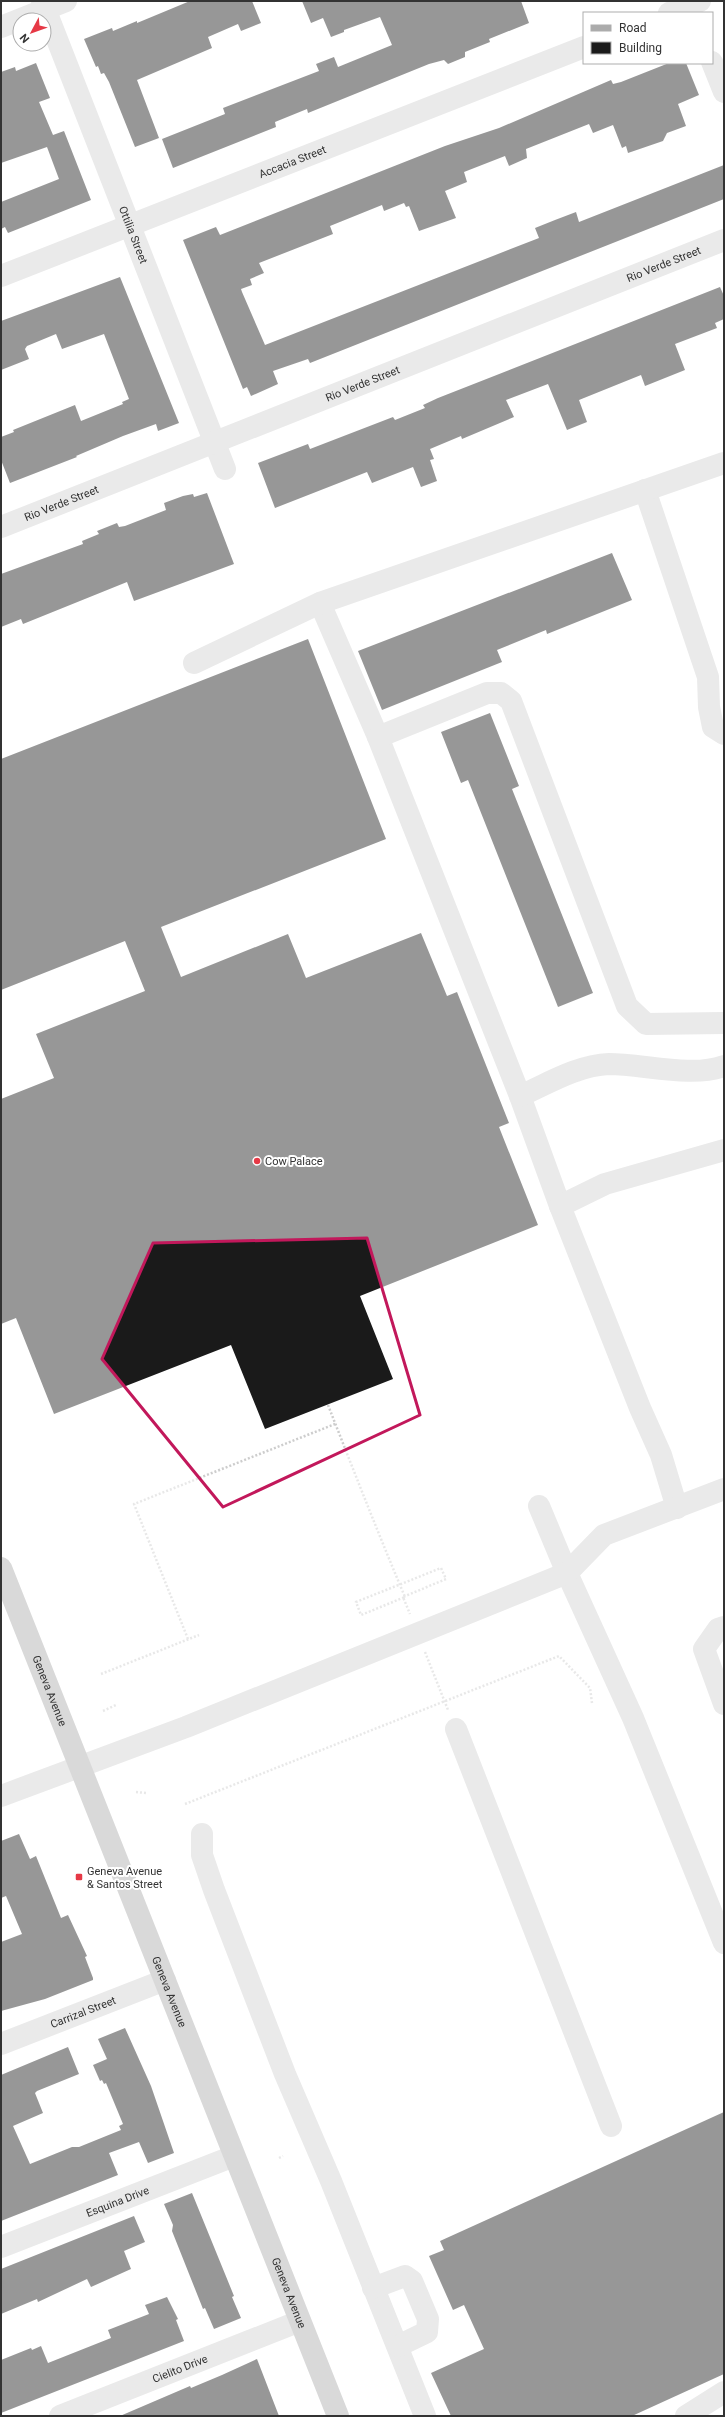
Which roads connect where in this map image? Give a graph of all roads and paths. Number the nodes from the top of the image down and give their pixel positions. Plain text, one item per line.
1 (66, 1) edge
2 (43, 5) edge
3 (693, 5) edge
4 (672, 12) edge
5 (1, 27) edge
6 (583, 47) edge
7 (713, 64) edge
8 (724, 92) edge
9 (130, 226) junction
10 (724, 240) edge
11 (1, 276) edge
12 (214, 442) junction
13 (724, 463) edge
14 (225, 469) dead end
15 (645, 490) junction
16 (1, 526) edge
17 (320, 603) junction
18 (194, 663) dead end
19 (724, 734) edge
20 (378, 737) junction
21 (724, 1023) edge
22 (724, 1066) edge
23 (520, 1096) junction
24 (724, 1150) edge
25 (560, 1206) junction
26 (328, 1405) dead end
27 (335, 1424) junction
28 (724, 1489) edge
29 (539, 1506) dead end
30 (677, 1508) junction
31 (1, 1568) edge
32 (567, 1573) junction
33 (361, 1614) dead end
34 (724, 1627) edge
35 (199, 1635) dead end
36 (188, 1639) junction
37 (101, 1674) dead end
38 (592, 1702) dead end
39 (724, 1704) edge
40 (116, 1705) dead end
41 (103, 1711) dead end
42 (456, 1729) dead end
43 (79, 1765) junction
44 (136, 1792) dead end
45 (146, 1793) dead end
46 (1, 1796) edge
47 (185, 1804) dead end
48 (202, 1834) dead end
49 (724, 1943) edge
50 (165, 1980) junction
51 (1, 2044) edge
52 (611, 2126) dead end
53 (234, 2156) junction
54 (282, 2156) dead end
55 (278, 2158) dead end
56 (1, 2247) edge
57 (373, 2288) junction
58 (300, 2321) junction
59 (398, 2346) junction
60 (724, 2392) edge
61 (60, 2416) edge
62 (338, 2416) edge
63 (425, 2416) edge
64 (686, 2416) edge

1 - 2 street
2 - 5 street
2 - 9 street, Ottilia Street
3 - 4 street
6 - 9 street, Accacia Street
7 - 8 street
9 - 11 street, Accacia Street
9 - 12 street, Ottilia Street
10 - 12 street, Rio Verde Street
12 - 14 street, Ottilia Street
12 - 16 street, Rio Verde Street
13 - 15 street
15 - 17 street
15 - 19 street
17 - 18 street
17 - 20 street
20 - 21 street
20 - 23 street
22 - 23 street
23 - 25 street
24 - 25 street
25 - 30 street
26 - 27 path
27 - 33 path
27 - 36 path
28 - 30 street
29 - 32 street
30 - 32 street
31 - 43 main road, Geneva Avenue
32 - 43 street
32 - 49 street
34 - 39 street
35 - 36 path
36 - 37 path
38 - 47 path
40 - 41 path
42 - 52 street
43 - 46 street
43 - 50 main road, Geneva Avenue
44 - 45 path
48 - 57 street
50 - 51 street, Carrizal Street
50 - 53 main road, Geneva Avenue
53 - 56 street, Esquina Drive
53 - 58 main road, Geneva Avenue
54 - 55 path
57 - 59 street
57 - 59 street
58 - 61 street, Cielito Drive
58 - 62 main road, Geneva Avenue
59 - 63 street
60 - 64 street

